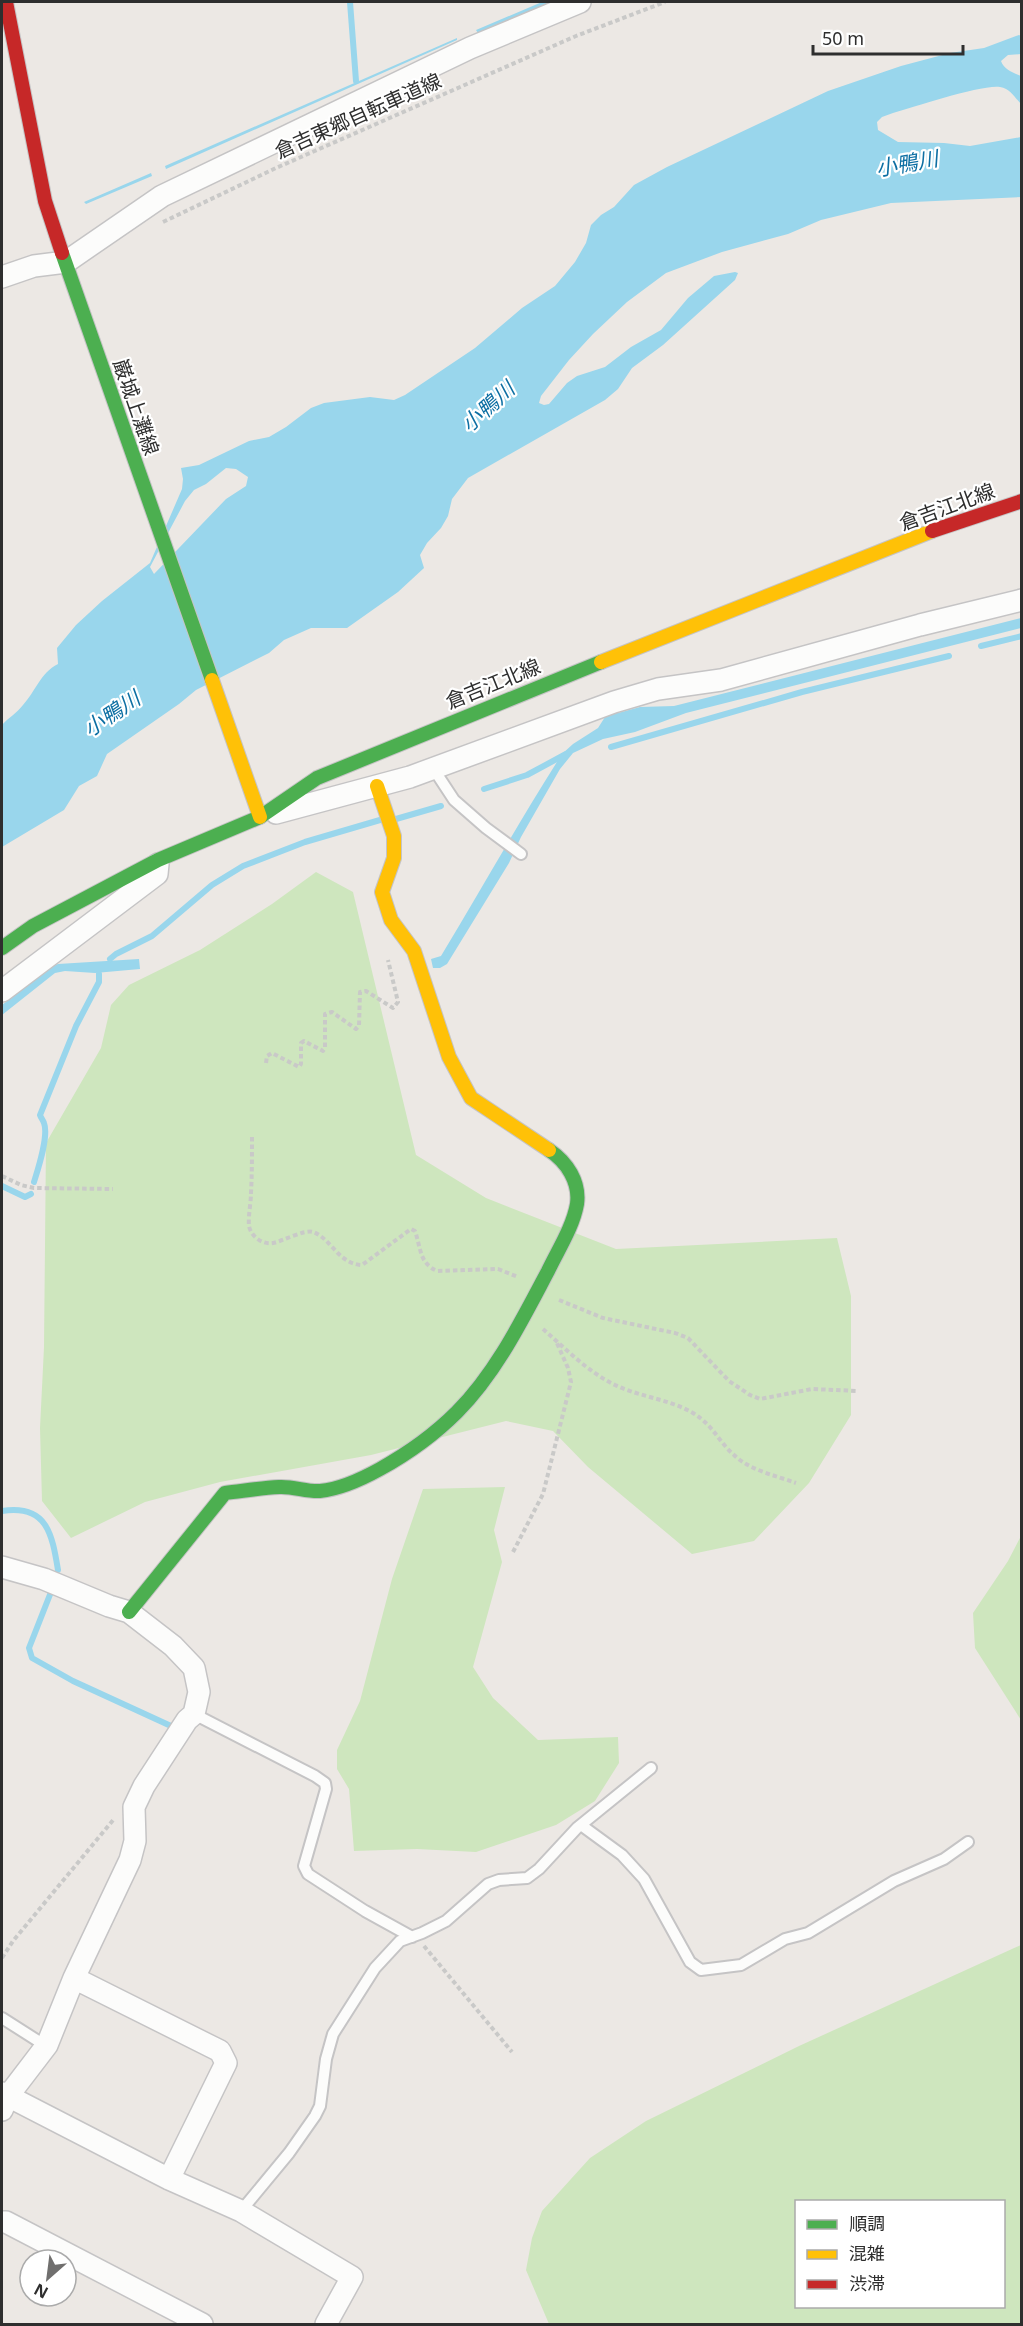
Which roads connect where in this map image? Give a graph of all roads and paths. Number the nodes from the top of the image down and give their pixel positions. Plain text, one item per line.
1 (6, 2) edge
2 (580, 2) edge
3 (665, 2) edge
4 (162, 222) dead end
5 (68, 270) junction
6 (2, 277) edge
7 (1022, 501) edge
8 (1022, 600) edge
9 (433, 768) junction
10 (377, 786) junction
11 (260, 817) junction
12 (521, 854) dead end
13 (158, 860) junction
14 (2, 948) edge
15 (387, 955) dead end
16 (2, 991) edge
17 (266, 1063) dead end
18 (252, 1137) dead end
19 (2, 1176) edge
20 (113, 1189) dead end
21 (537, 1289) junction
22 (525, 1314) junction
23 (556, 1340) junction
24 (858, 1391) dead end
25 (796, 1483) dead end
26 (513, 1552) dead end
27 (2, 1567) edge
28 (129, 1612) junction
29 (194, 1714) junction
30 (651, 1768) dead end
31 (139, 1796) junction
32 (581, 1825) junction
33 (968, 1842) dead end
34 (414, 1936) junction
35 (2, 1958) edge
36 (74, 1978) junction
37 (2, 2018) edge
38 (46, 2046) junction
39 (512, 2052) dead end
40 (4, 2100) edge
41 (169, 2179) junction
42 (241, 2211) junction
43 (2, 2222) edge
44 (202, 2325) edge
45 (326, 2325) edge

1 - 5 main road, 巌城上灘線
2 - 5 street
3 - 4 path, 倉吉東郷自転車道線
5 - 6 street
5 - 11 main road, 巌城上灘線
7 - 11 main road, 倉吉江北線
8 - 9 street
9 - 10 street
9 - 12 lane
10 - 11 street
10 - 21 main road
11 - 13 main road, 倉吉江北線
13 - 14 main road, 倉吉江北線
13 - 16 street
15 - 17 path
18 - 21 path
19 - 20 path
21 - 22 main road
21 - 24 path
22 - 23 path
22 - 28 main road
23 - 25 path
23 - 26 path
27 - 28 street
28 - 29 street
29 - 31 street
29 - 34 lane
30 - 32 lane
31 - 35 path
31 - 36 street
32 - 33 lane
32 - 34 lane
34 - 39 path
34 - 42 lane
36 - 38 street
36 - 41 street
37 - 38 lane
38 - 40 street
40 - 41 street
41 - 42 street
42 - 45 street
43 - 44 street

